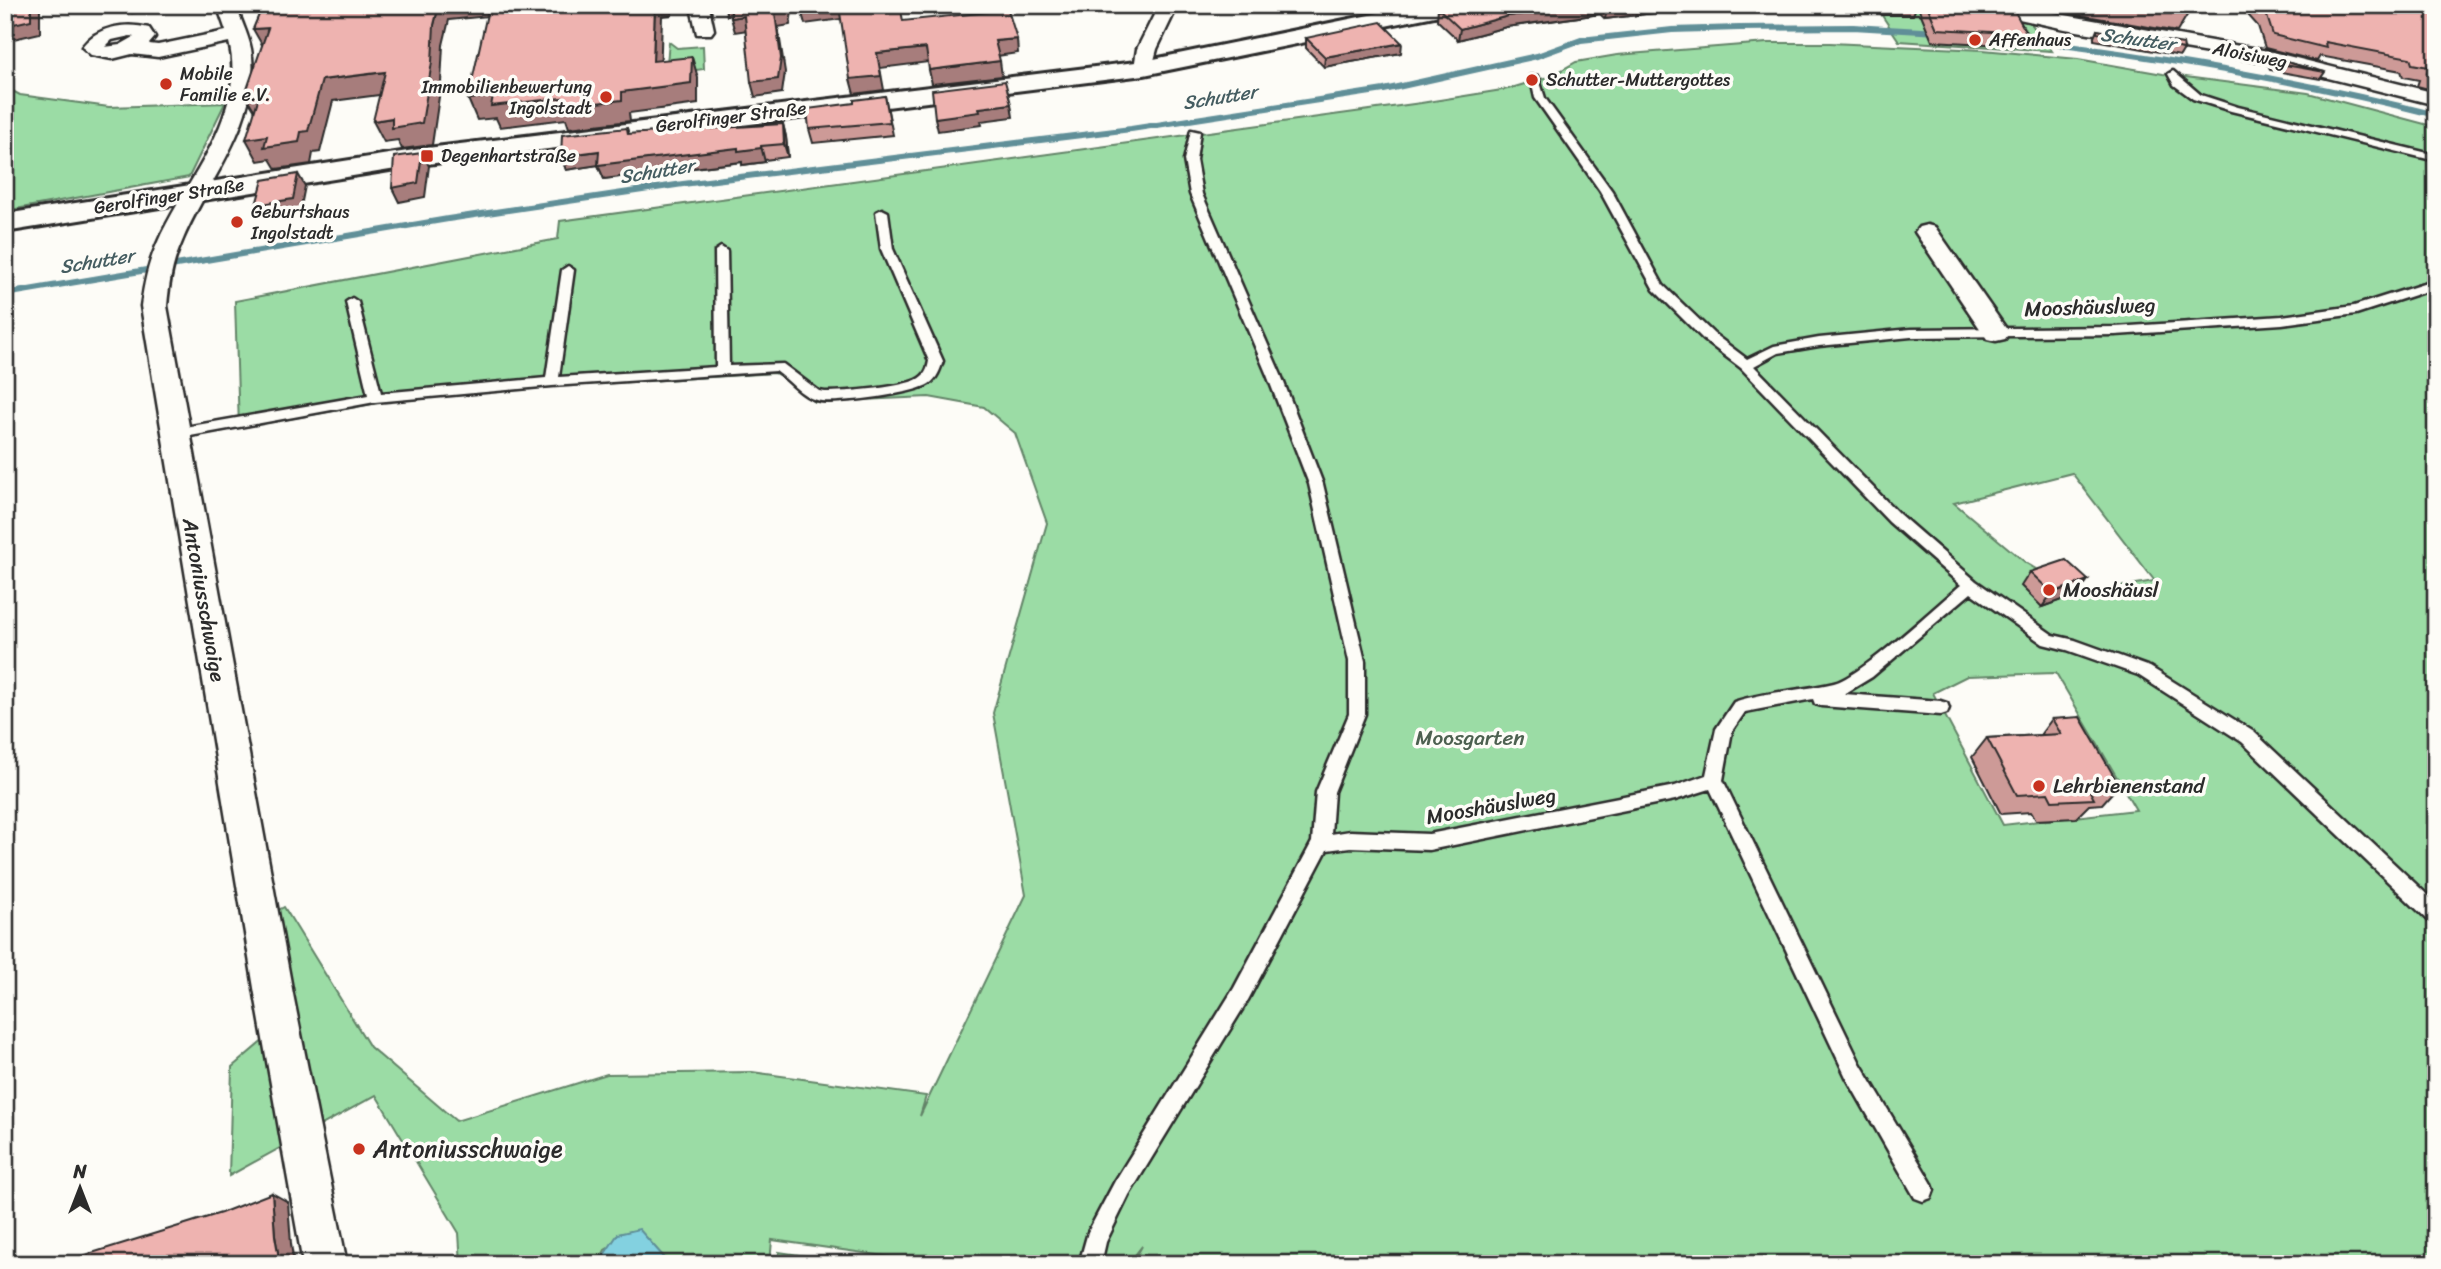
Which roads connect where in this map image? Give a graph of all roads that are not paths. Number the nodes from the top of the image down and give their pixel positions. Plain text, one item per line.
1 (226, 5) edge
2 (697, 5) edge
3 (1169, 5) edge
4 (1454, 5) edge
5 (1980, 5) edge
6 (704, 30) dead end
7 (235, 35) junction
8 (131, 48) dead end
9 (1144, 68) junction
10 (2173, 74) dead end
11 (1534, 78) dead end
12 (2436, 99) edge
13 (1195, 132) dead end
14 (2436, 158) edge
15 (198, 191) junction
16 (882, 212) dead end
17 (5, 223) edge
18 (1927, 232) dead end
19 (721, 251) dead end
20 (568, 270) dead end
21 (2436, 284) edge
22 (352, 302) dead end
23 (1996, 333) junction
24 (1746, 365) junction
25 (723, 370) junction
26 (552, 382) junction
27 (375, 397) junction
28 (174, 434) junction
29 (1971, 585) junction
30 (1786, 696) junction
31 (1941, 708) dead end
32 (1714, 780) junction
33 (1321, 843) junction
34 (2436, 915) edge
35 (1923, 1190) dead end
36 (325, 1264) edge
37 (1090, 1264) edge

1 - 7 street
2 - 6 street
3 - 9 street
4 - 9 street, Gerolfinger Straße
5 - 12 street, Aloisiweg
7 - 8 street
7 - 15 street
9 - 15 street, Gerolfinger Straße
10 - 14 lane
11 - 24 lane
13 - 33 lane
15 - 17 street, Gerolfinger Straße
15 - 28 street, Antoniusschwaige
16 - 25 lane
18 - 23 street
19 - 25 lane
20 - 26 lane
21 - 23 lane, Mooshäuslweg
22 - 27 lane
23 - 24 lane, Mooshäuslweg
24 - 29 lane
25 - 26 lane
26 - 27 lane
27 - 28 lane
28 - 36 street, Antoniusschwaige
29 - 30 lane
29 - 34 lane
30 - 31 lane
30 - 32 lane
32 - 33 lane, Mooshäuslweg
32 - 35 lane
33 - 37 lane

